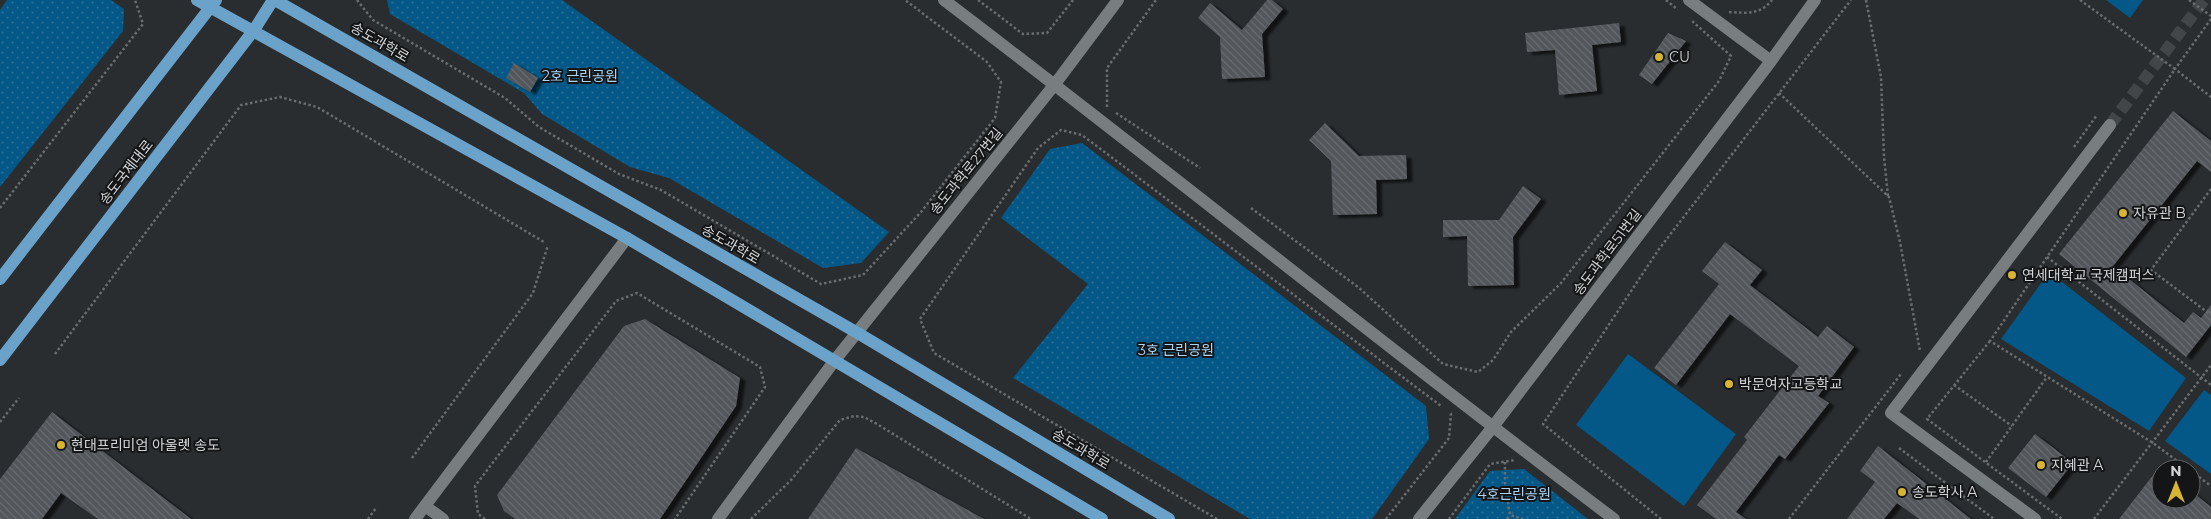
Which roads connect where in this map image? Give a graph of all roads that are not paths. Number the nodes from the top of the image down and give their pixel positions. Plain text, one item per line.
1 (197, 0) edge
2 (274, 0) edge
3 (944, 0) edge
4 (1118, 0) edge
5 (1690, 0) edge
6 (1815, 0) edge
7 (213, 4) edge
8 (254, 30) junction
9 (1771, 61) junction
10 (1055, 84) junction
11 (2110, 125) tunnel mouth
12 (627, 238) junction
13 (0, 279) edge
14 (856, 332) junction
15 (0, 360) edge
16 (835, 360) junction
17 (1492, 428) junction
18 (425, 506) junction
19 (415, 519) edge
20 (443, 519) edge
21 (718, 519) edge
22 (1102, 519) edge
23 (1169, 519) edge
24 (1418, 519) edge
25 (1614, 519) edge
26 (2035, 519) edge

1 - 7 main road
2 - 8 main road, 송도국제대로
2 - 14 main road, 송도과학로
3 - 10 street
4 - 10 street, 송도과학로27번길
5 - 9 street
6 - 9 street, 송도과학로51번길
7 - 8 main road
7 - 13 main road
8 - 12 main road
8 - 15 main road, 송도국제대로
9 - 17 street, 송도과학로51번길
10 - 14 street, 송도과학로27번길
10 - 17 street
11 - 26 street
12 - 16 main road
12 - 18 street
14 - 16 street, 송도과학로27번길
14 - 23 main road, 송도과학로
16 - 21 street, 송도과학로27번길
16 - 22 main road
17 - 24 street, 송도과학로51번길
17 - 25 street
18 - 19 street
18 - 20 street

